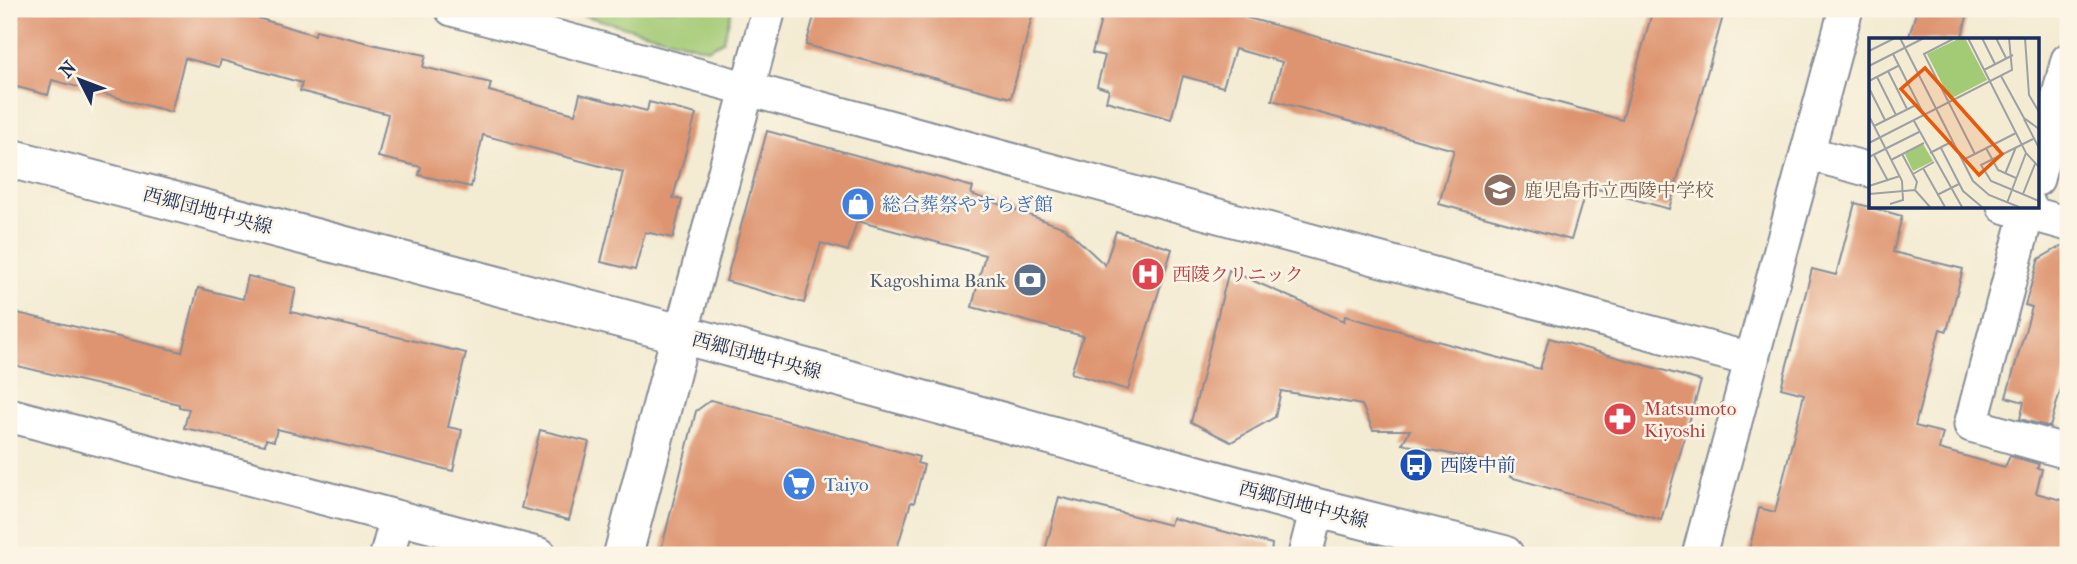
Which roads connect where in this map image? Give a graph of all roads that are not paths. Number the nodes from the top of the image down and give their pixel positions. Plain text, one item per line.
1 (452, 9) edge
2 (769, 9) edge
3 (1846, 9) edge
4 (2068, 60) edge
5 (747, 88) junction
6 (1807, 153) junction
7 (9, 158) edge
8 (1869, 169) edge
9 (2038, 174) edge
10 (2020, 209) edge
11 (2068, 224) edge
12 (681, 334) junction
13 (1752, 360) junction
14 (9, 415) edge
15 (2068, 452) edge
16 (1317, 508) junction
17 (397, 518) junction
18 (387, 555) edge
19 (540, 555) edge
20 (622, 555) edge
21 (1305, 555) edge
22 (1504, 555) edge
23 (1699, 555) edge

1 - 5 street
2 - 5 street
3 - 6 street
4 - 9 street
5 - 12 street
5 - 13 street
6 - 8 street
6 - 13 street
7 - 12 street, 西郷団地中央線
10 - 11 street
10 - 15 street
12 - 16 street, 西郷団地中央線
12 - 20 street
13 - 23 street
14 - 17 street
16 - 21 street
16 - 22 street, 西郷団地中央線
17 - 18 street
17 - 19 street

